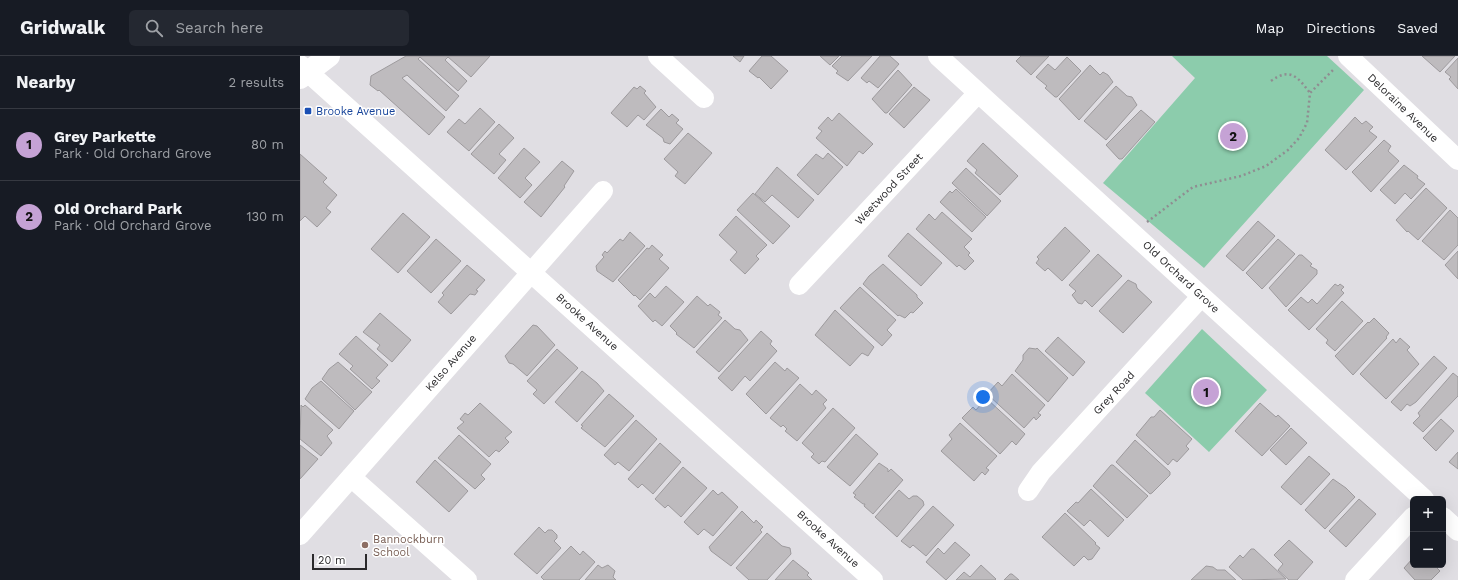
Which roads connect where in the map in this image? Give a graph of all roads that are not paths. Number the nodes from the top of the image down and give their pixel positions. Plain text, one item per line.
1 (329, 56) edge
2 (658, 56) edge
3 (938, 56) edge
4 (1354, 62) edge
5 (303, 72) edge
6 (978, 93) junction
7 (704, 98) dead end
8 (1458, 160) edge
9 (603, 191) dead end
10 (531, 272) junction
11 (799, 285) dead end
12 (1201, 297) junction
13 (351, 478) junction
14 (1028, 491) dead end
15 (1421, 496) edge
16 (1410, 520) edge
17 (1446, 520) edge
18 (1458, 531) edge
19 (300, 535) edge
20 (467, 580) edge
21 (873, 580) edge
22 (1355, 580) edge

1 - 5 main road
2 - 7 street
3 - 6 street, Old Orchard Grove
4 - 8 street, Deloraine Avenue
5 - 10 street, Brooke Avenue
6 - 11 street, Weetwood Street
6 - 12 street, Old Orchard Grove
9 - 10 street, Kelso Avenue
10 - 13 street, Kelso Avenue
10 - 21 street, Brooke Avenue
12 - 14 street, Grey Road
12 - 15 street, Old Orchard Grove
13 - 19 street, Kelso Avenue
13 - 20 street
16 - 22 street
17 - 18 street

